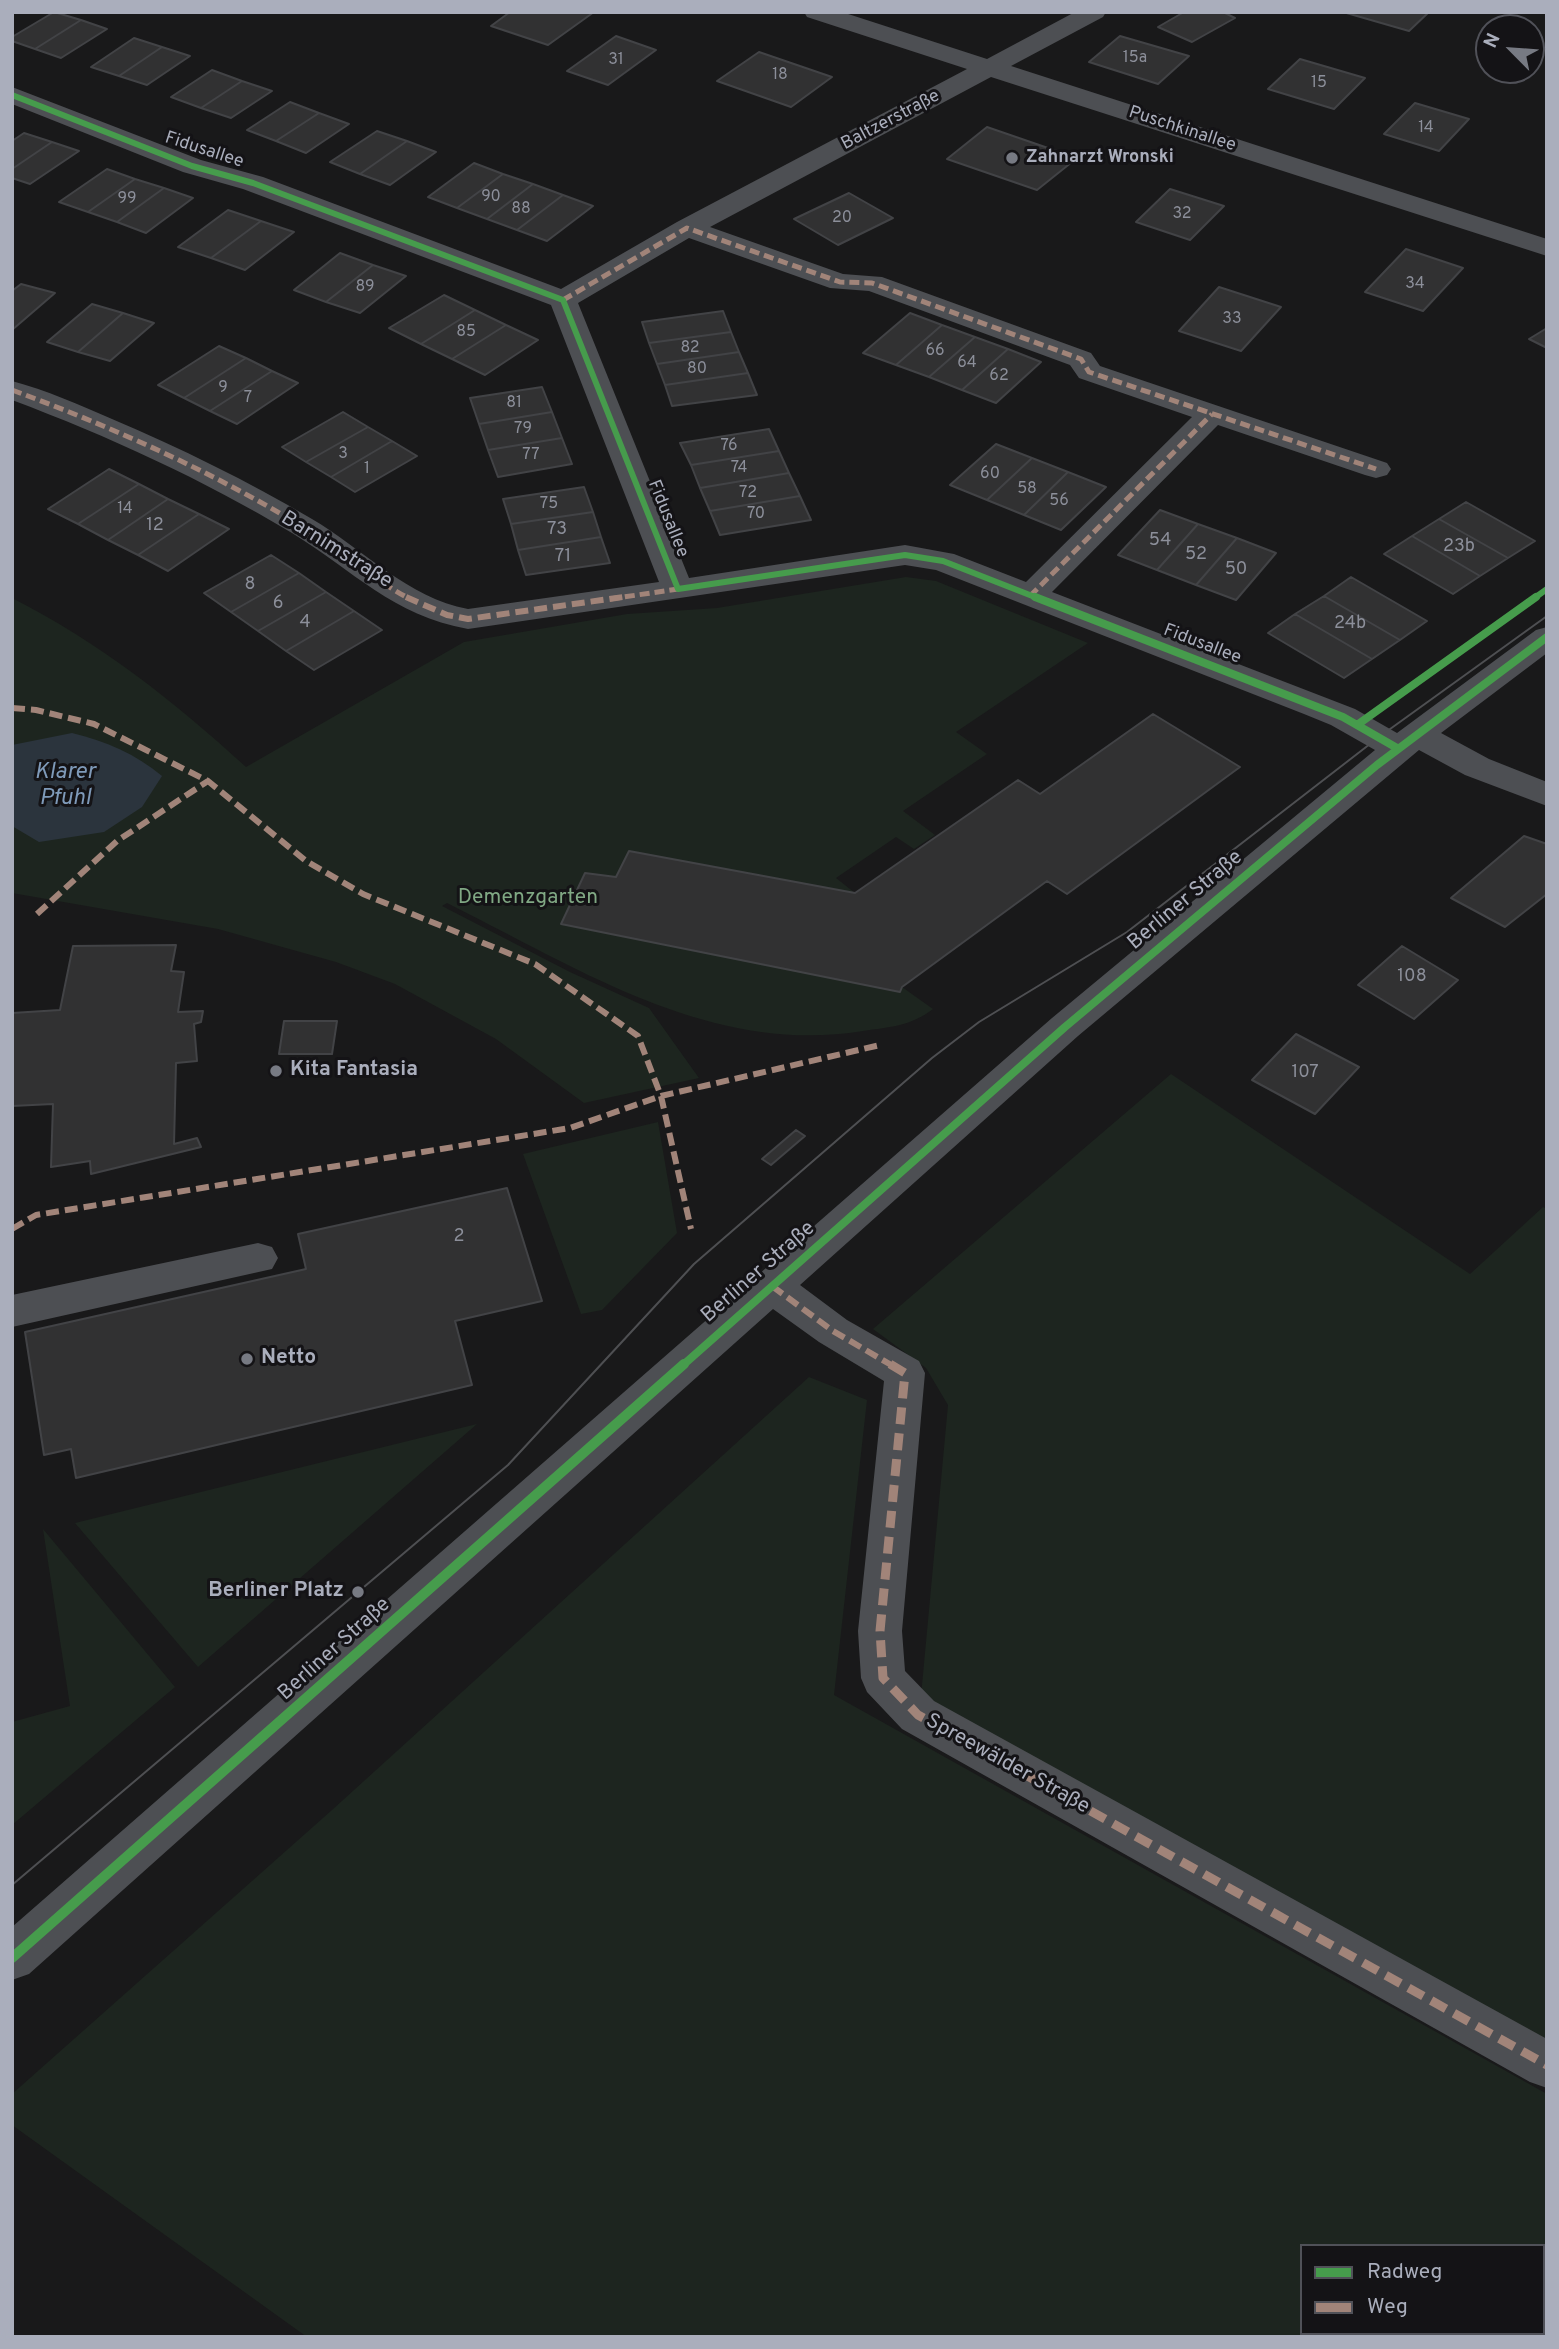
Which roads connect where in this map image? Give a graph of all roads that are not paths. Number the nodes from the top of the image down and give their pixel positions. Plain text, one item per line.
1 (816, 12) edge
2 (1094, 12) edge
3 (991, 69) junction
4 (12, 95) edge
5 (687, 228) junction
6 (1547, 248) edge
7 (563, 300) junction
8 (12, 390) edge
9 (1212, 414) junction
10 (1376, 469) dead end
11 (678, 589) junction
12 (1030, 596) junction
13 (1547, 637) edge
14 (1406, 741) junction
15 (1547, 794) edge
16 (258, 1258) dead end
17 (772, 1286) junction
18 (12, 1311) edge
19 (12, 1958) edge
20 (1547, 2066) edge

1 - 3 street, Puschkinallee
2 - 3 street, Baltzerstraße
3 - 5 street, Baltzerstraße
3 - 6 street, Puschkinallee
4 - 7 street, Fidusallee
5 - 7 street
5 - 9 street
7 - 11 street, Fidusallee
8 - 11 street, Barnimstraße
9 - 10 street
9 - 12 street
11 - 12 street, Fidusallee
12 - 14 street, Fidusallee
13 - 14 street, Berliner Straße
14 - 15 street, Fidusallee
14 - 17 street, Berliner Straße
16 - 18 street
17 - 19 street, Berliner Straße
17 - 20 street, Spreewälder Straße

